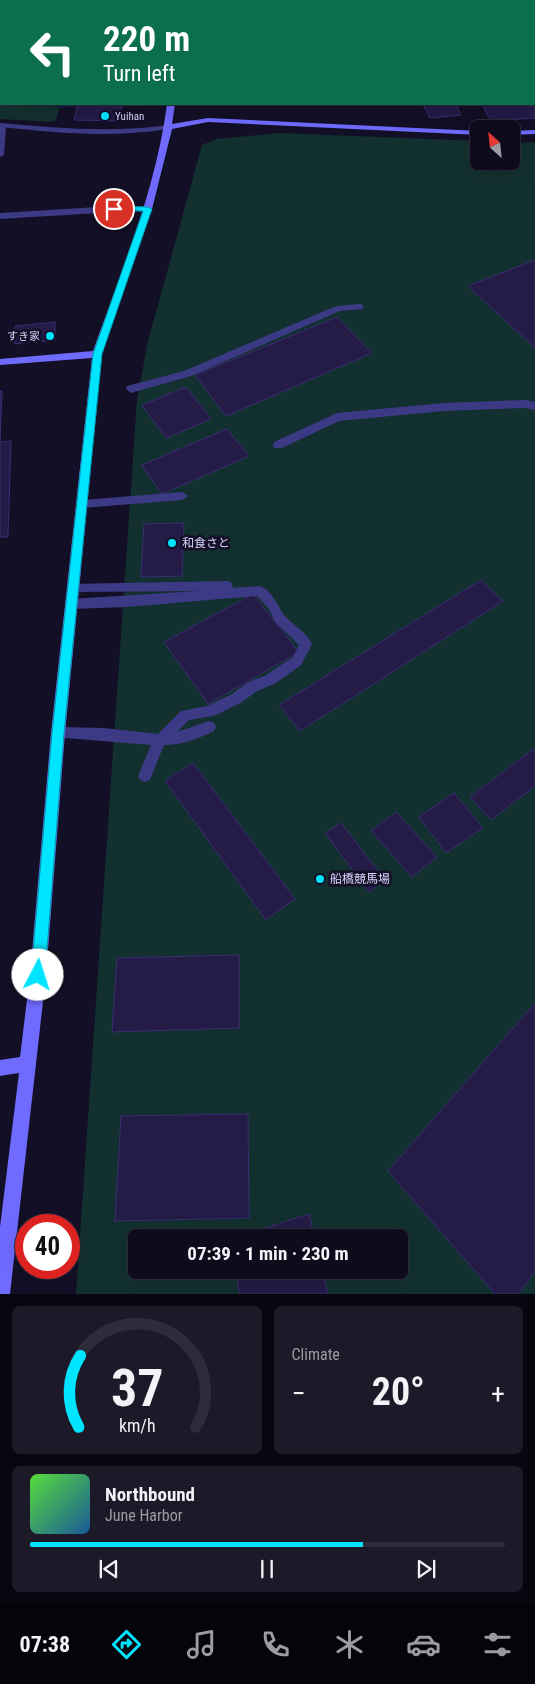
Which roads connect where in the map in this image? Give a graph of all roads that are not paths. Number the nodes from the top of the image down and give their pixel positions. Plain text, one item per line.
1 (171, 105) edge
2 (1, 125) edge
3 (168, 126) junction
4 (535, 132) edge
5 (470, 133) edge
6 (520, 133) edge
7 (0, 154) edge
8 (148, 209) junction
9 (0, 216) edge
10 (360, 307) dead end
11 (97, 354) junction
12 (0, 362) edge
13 (131, 389) dead end
14 (535, 406) edge
15 (278, 445) dead end
16 (182, 496) dead end
17 (82, 504) junction
18 (244, 586) dead end
19 (73, 587) junction
20 (71, 604) junction
21 (210, 727) dead end
22 (58, 733) junction
23 (159, 741) junction
24 (145, 776) dead end
25 (27, 1064) junction
26 (0, 1068) edge
27 (1, 1294) edge

1 - 3 street
2 - 3 street
2 - 7 street
3 - 5 street
3 - 8 street
4 - 6 street
8 - 9 street
8 - 11 street
10 - 13 street
11 - 12 street
11 - 17 street
14 - 15 street
16 - 17 street
17 - 19 street
18 - 19 street
19 - 20 street
20 - 22 street
20 - 23 street
21 - 23 street
22 - 23 street
22 - 25 street
23 - 24 street
25 - 26 street
25 - 27 street

